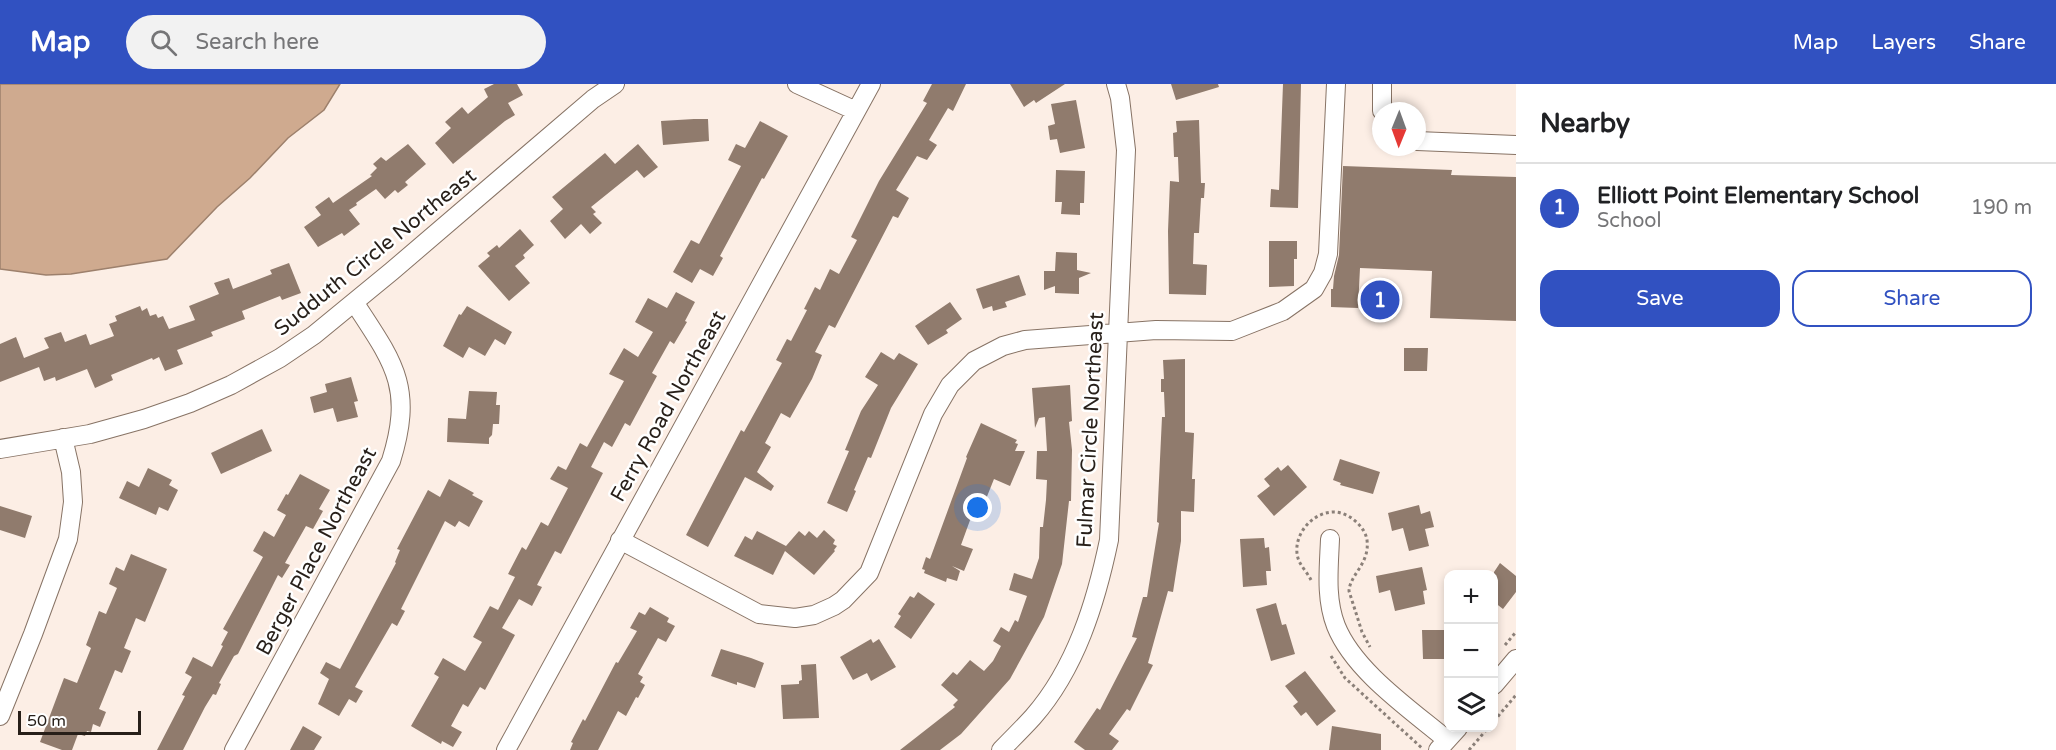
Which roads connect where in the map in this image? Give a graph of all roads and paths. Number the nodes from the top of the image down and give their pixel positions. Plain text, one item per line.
1 (615, 84) edge
2 (797, 84) edge
3 (871, 84) edge
4 (1116, 84) edge
5 (1336, 84) edge
6 (1382, 84) edge
7 (1382, 102) edge
8 (856, 111) junction
9 (1426, 141) edge
10 (1516, 145) edge
11 (354, 302) junction
12 (1119, 333) junction
13 (63, 438) junction
14 (0, 448) edge
15 (1330, 539) dead end
16 (620, 540) junction
17 (1313, 590) dead end
18 (1371, 648) dead end
19 (1329, 652) dead end
20 (1516, 659) edge
21 (1498, 680) edge
22 (1516, 695) edge
23 (0, 716) edge
24 (1498, 716) edge
25 (1485, 732) edge
26 (1448, 739) edge
27 (1008, 748) edge
28 (234, 750) edge
29 (506, 750) edge
30 (1424, 750) edge
31 (1469, 750) edge

1 - 11 street, Sudduth Circle Northeast
2 - 8 street
3 - 8 street, Ferry Road Northeast
4 - 12 street, Fulmar Circle Northeast
5 - 12 street
6 - 7 street
8 - 16 street, Ferry Road Northeast
9 - 10 street
11 - 13 street, Sudduth Circle Northeast
11 - 28 street, Berger Place Northeast
12 - 16 street
12 - 27 street, Fulmar Circle Northeast
13 - 14 street, Sudduth Circle Northeast
13 - 23 street
15 - 26 street
16 - 29 street, Ferry Road Northeast
17 - 18 path
19 - 30 path
20 - 21 street
22 - 24 path
25 - 31 path

